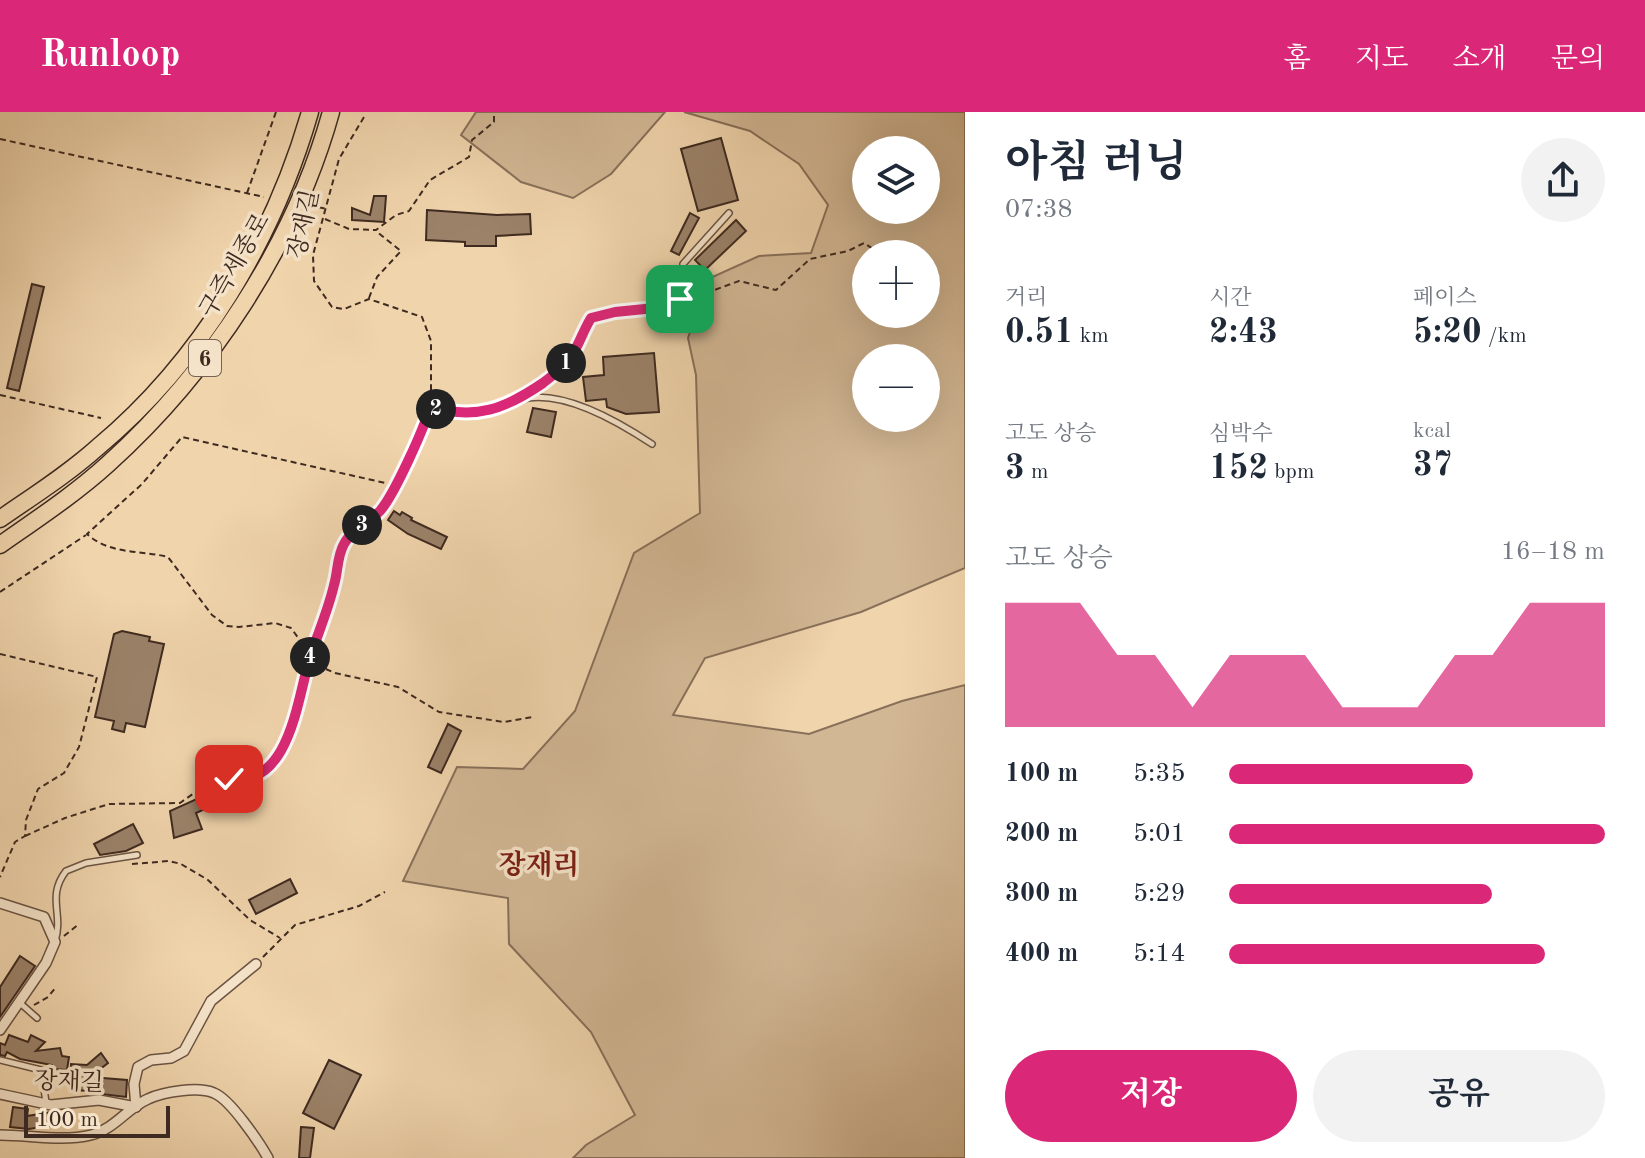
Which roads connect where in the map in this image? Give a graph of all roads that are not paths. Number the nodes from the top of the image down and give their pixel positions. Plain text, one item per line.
1 (310, 112) edge
2 (331, 112) edge
3 (729, 213) dead end
4 (517, 400) junction
5 (430, 407) road end
6 (652, 444) dead end
7 (0, 519) edge
8 (0, 545) edge
9 (137, 855) dead end
10 (0, 903) edge
11 (53, 945) junction
12 (256, 964) road end
13 (22, 1005) junction
14 (37, 1018) dead end
15 (0, 1030) edge
16 (0, 1060) edge
17 (0, 1094) edge
18 (47, 1104) junction
19 (136, 1107) junction
20 (0, 1135) edge
21 (268, 1158) edge

1 - 7 highway, 구즉세종로 / 6
2 - 8 highway, 구즉세종로 / 6
3 - 4 lane
4 - 5 lane
4 - 6 lane
9 - 11 lane
10 - 11 street
11 - 13 street
12 - 19 street, 장재길
13 - 14 lane
13 - 15 street
16 - 18 lane
17 - 18 street, 장재길
18 - 19 street, 장재길
19 - 20 street, 장재길
19 - 21 street, 장재길

